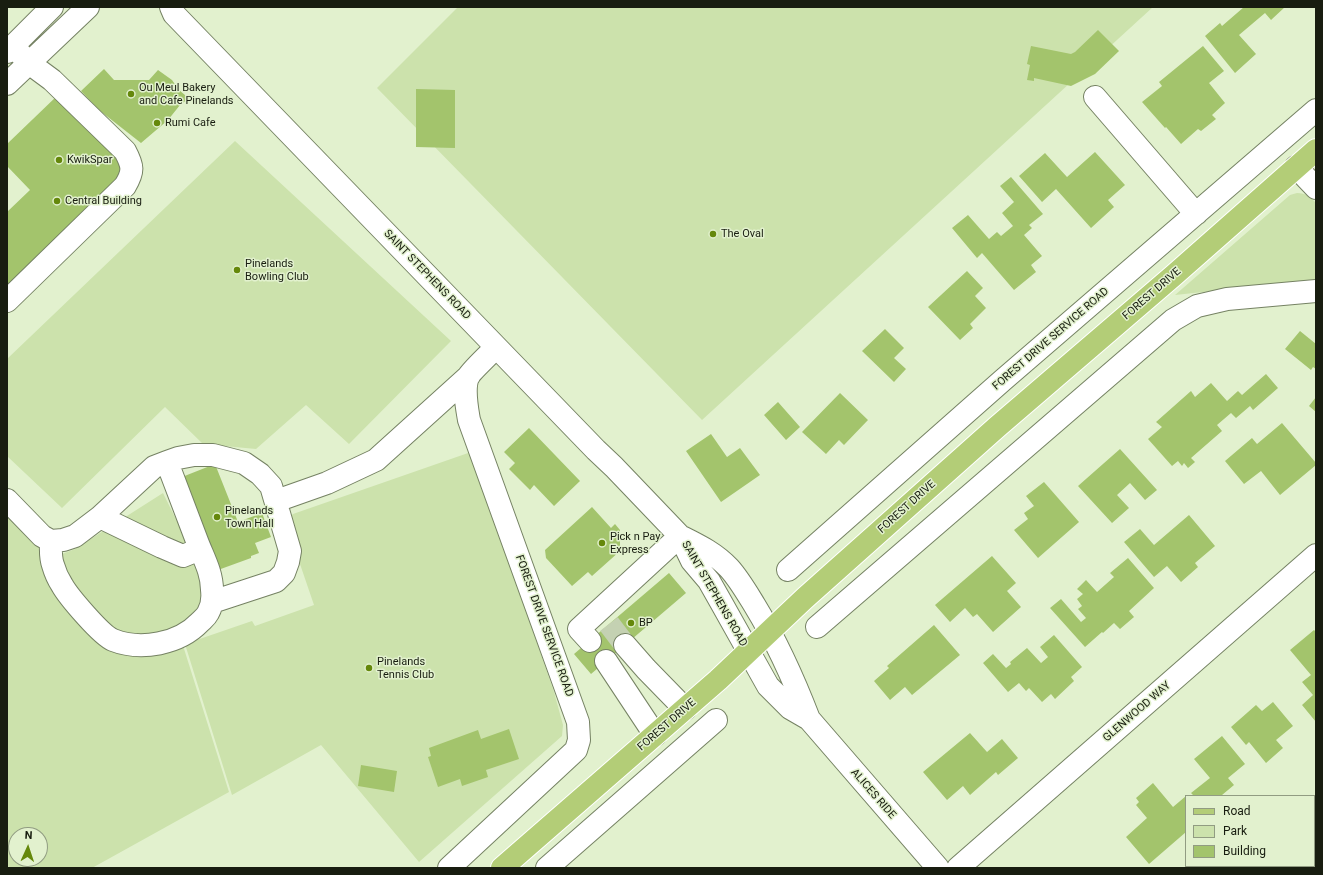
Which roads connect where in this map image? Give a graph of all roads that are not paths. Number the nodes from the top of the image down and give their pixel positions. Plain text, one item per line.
1 (52, 7) edge
2 (88, 7) edge
3 (168, 9) edge
4 (10, 49) edge
5 (29, 63) junction
6 (7, 84) edge
7 (1095, 97) dead end
8 (1316, 110) edge
9 (1316, 150) edge
10 (1296, 167) junction
11 (1316, 188) edge
12 (1196, 214) junction
13 (1316, 291) edge
14 (7, 301) edge
15 (496, 347) junction
16 (468, 376) junction
17 (167, 462) junction
18 (7, 500) edge
19 (276, 501) junction
20 (100, 517) junction
21 (680, 536) junction
22 (51, 541) junction
23 (200, 549) junction
24 (1316, 555) edge
25 (788, 570) dead end
26 (212, 602) junction
27 (816, 627) dead end
28 (771, 631) junction
29 (584, 635) dead end
30 (625, 644) tunnel mouth
31 (748, 652) junction
32 (606, 661) tunnel mouth
33 (685, 709) junction
34 (809, 719) junction
35 (716, 720) dead end
36 (655, 735) junction
37 (450, 868) edge
38 (502, 868) edge
39 (547, 868) edge
40 (938, 868) edge
41 (958, 868) edge

1 - 4 street
2 - 5 street
3 - 15 street, SAINT STEPHENS ROAD
4 - 5 street
5 - 6 street
5 - 14 street
7 - 12 street
8 - 12 street, FOREST DRIVE SERVICE ROAD
9 - 10 main road, FOREST DRIVE
10 - 11 street
10 - 28 main road, FOREST DRIVE
12 - 25 street, FOREST DRIVE SERVICE ROAD
13 - 27 street
15 - 16 street
15 - 21 street, SAINT STEPHENS ROAD
16 - 19 street
16 - 37 street, FOREST DRIVE SERVICE ROAD
17 - 19 street
17 - 20 street
17 - 23 street
18 - 22 street
19 - 26 street
20 - 22 street
20 - 23 street
21 - 28 street, SAINT STEPHENS ROAD
21 - 29 street
21 - 31 street, SAINT STEPHENS ROAD
22 - 26 street
23 - 26 street
24 - 41 street, GLENWOOD WAY
28 - 31 main road, FOREST DRIVE
28 - 34 street, ALICES RIDE
30 - 33 street
31 - 33 main road, FOREST DRIVE
31 - 34 street, ALICES RIDE
32 - 36 street
33 - 36 main road, FOREST DRIVE
34 - 40 street, ALICES RIDE
35 - 39 street
36 - 38 main road, FOREST DRIVE

